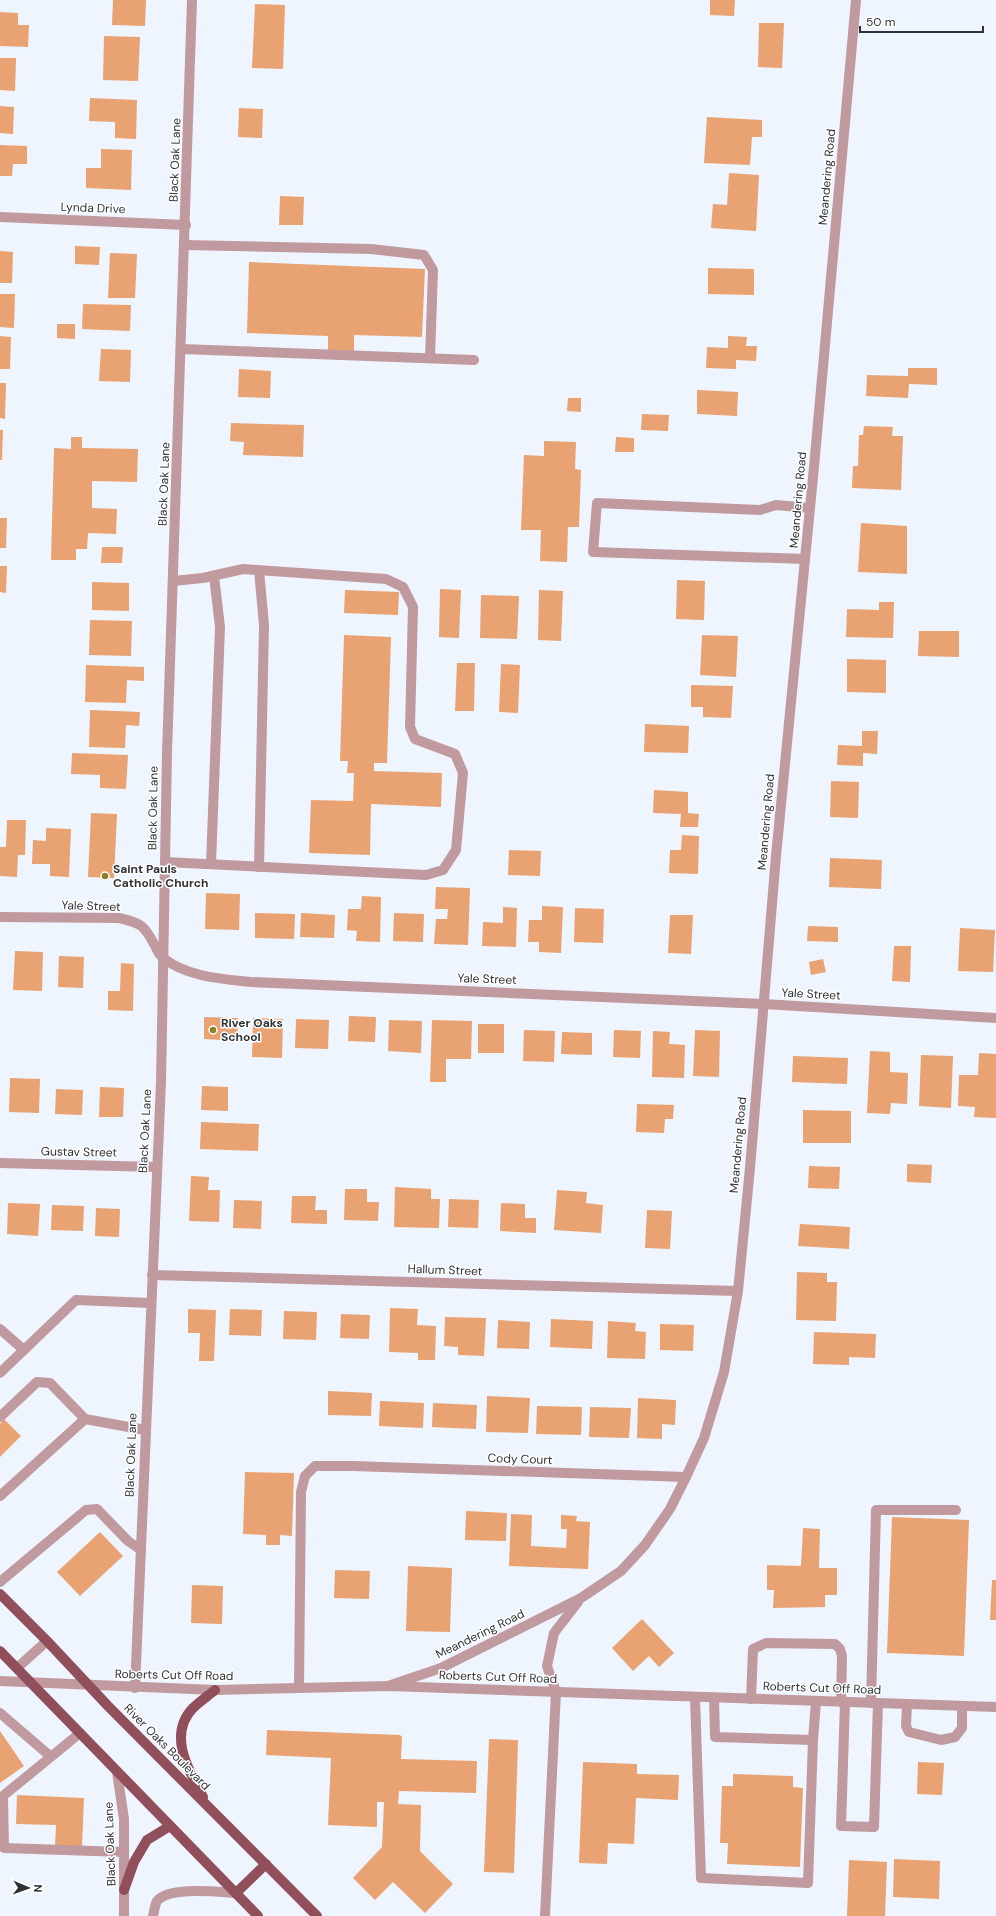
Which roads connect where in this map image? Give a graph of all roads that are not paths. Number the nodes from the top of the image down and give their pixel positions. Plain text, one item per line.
1 (192, 0) edge
2 (856, 0) edge
3 (0, 217) edge
4 (186, 225) junction
5 (185, 245) junction
6 (182, 349) junction
7 (430, 358) junction
8 (474, 360) dead end
9 (810, 508) junction
10 (805, 559) junction
11 (259, 570) junction
12 (214, 576) junction
13 (173, 581) junction
14 (165, 862) junction
15 (211, 864) junction
16 (259, 867) junction
17 (0, 916) edge
18 (164, 958) junction
19 (764, 1004) junction
20 (996, 1018) edge
21 (0, 1163) edge
22 (156, 1167) junction
23 (152, 1275) junction
24 (738, 1291) junction
25 (150, 1303) junction
26 (0, 1329) edge
27 (24, 1350) junction
28 (0, 1373) edge
29 (0, 1417) edge
30 (85, 1420) junction
31 (145, 1430) junction
32 (686, 1477) junction
33 (0, 1496) edge
34 (956, 1510) dead end
35 (141, 1550) junction
36 (0, 1582) edge
37 (0, 1594) edge
38 (581, 1598) junction
39 (47, 1641) junction
40 (0, 1651) edge
41 (17, 1668) junction
42 (0, 1681) edge
43 (31, 1683) junction
44 (89, 1686) junction
45 (388, 1686) junction
46 (135, 1688) junction
47 (299, 1688) junction
48 (215, 1690) junction
49 (556, 1692) junction
50 (695, 1697) junction
51 (714, 1698) junction
52 (750, 1699) junction
53 (816, 1701) junction
54 (843, 1702) junction
55 (875, 1703) junction
56 (907, 1704) junction
57 (962, 1706) junction
58 (996, 1707) edge
59 (0, 1713) edge
60 (80, 1733) junction
61 (812, 1740) junction
62 (50, 1756) junction
63 (117, 1772) junction
64 (210, 1810) junction
65 (170, 1826) junction
66 (124, 1852) junction
67 (266, 1864) junction
68 (124, 1890) junction
69 (236, 1893) junction
70 (124, 1916) edge
71 (153, 1916) edge
72 (258, 1916) edge
73 (316, 1916) edge
74 (545, 1916) edge

1 - 4 street, Black Oak Lane
2 - 9 street, Meandering Road
3 - 4 street, Lynda Drive
4 - 5 street, Black Oak Lane
5 - 6 street, Black Oak Lane
5 - 7 street
6 - 7 street
6 - 13 street, Black Oak Lane
7 - 8 street
9 - 10 street, Meandering Road
9 - 10 street
10 - 19 street, Meandering Road
11 - 12 street
11 - 16 street
11 - 16 street
12 - 13 street
12 - 15 street
13 - 14 street, Black Oak Lane
14 - 15 street
14 - 18 street, Black Oak Lane
15 - 16 street
17 - 18 street, Yale Street
18 - 19 street, Yale Street
18 - 22 street, Black Oak Lane
19 - 20 street, Yale Street
19 - 24 street, Meandering Road
21 - 22 street, Gustav Street
22 - 23 street, Black Oak Lane
23 - 24 street, Hallum Street
23 - 25 street, Black Oak Lane
24 - 32 street, Meandering Road
25 - 27 street
25 - 31 street, Black Oak Lane
26 - 27 street
27 - 28 street
29 - 30 street
30 - 31 street
30 - 33 street
31 - 35 street, Black Oak Lane
32 - 38 street, Meandering Road
32 - 47 street, Cody Court
34 - 55 street
35 - 36 street
35 - 46 street, Black Oak Lane
37 - 39 main road, River Oaks Boulevard
38 - 45 street, Meandering Road
38 - 49 street, Meandering Road
39 - 41 street
39 - 44 main road, River Oaks Boulevard
40 - 41 main road
41 - 43 main road
42 - 43 street, Roberts Cut Off Road
43 - 44 street, Roberts Cut Off Road
43 - 60 main road
44 - 46 street, Roberts Cut Off Road
44 - 64 main road, River Oaks Boulevard
45 - 47 street, Roberts Cut Off Road
45 - 49 street, Roberts Cut Off Road
46 - 48 street, Roberts Cut Off Road
47 - 48 street, Roberts Cut Off Road
48 - 64 main road
49 - 50 street, Roberts Cut Off Road
49 - 74 street
50 - 51 street, Roberts Cut Off Road
50 - 61 street
51 - 52 street, Roberts Cut Off Road
51 - 61 street
52 - 53 street, Roberts Cut Off Road
52 - 54 street
53 - 54 street, Roberts Cut Off Road
53 - 61 street
54 - 55 street, Roberts Cut Off Road
54 - 55 street
55 - 56 street, Roberts Cut Off Road
56 - 57 street, Roberts Cut Off Road
56 - 57 street
57 - 58 street, Roberts Cut Off Road
59 - 62 street
60 - 62 street
60 - 63 main road
62 - 66 street
63 - 65 main road
63 - 66 street, Black Oak Lane
64 - 67 main road, River Oaks Boulevard
65 - 68 main road
65 - 69 main road
66 - 68 street, Black Oak Lane
67 - 69 main road
67 - 73 main road, River Oaks Boulevard
68 - 70 street, Black Oak Lane
69 - 71 street
69 - 72 main road

